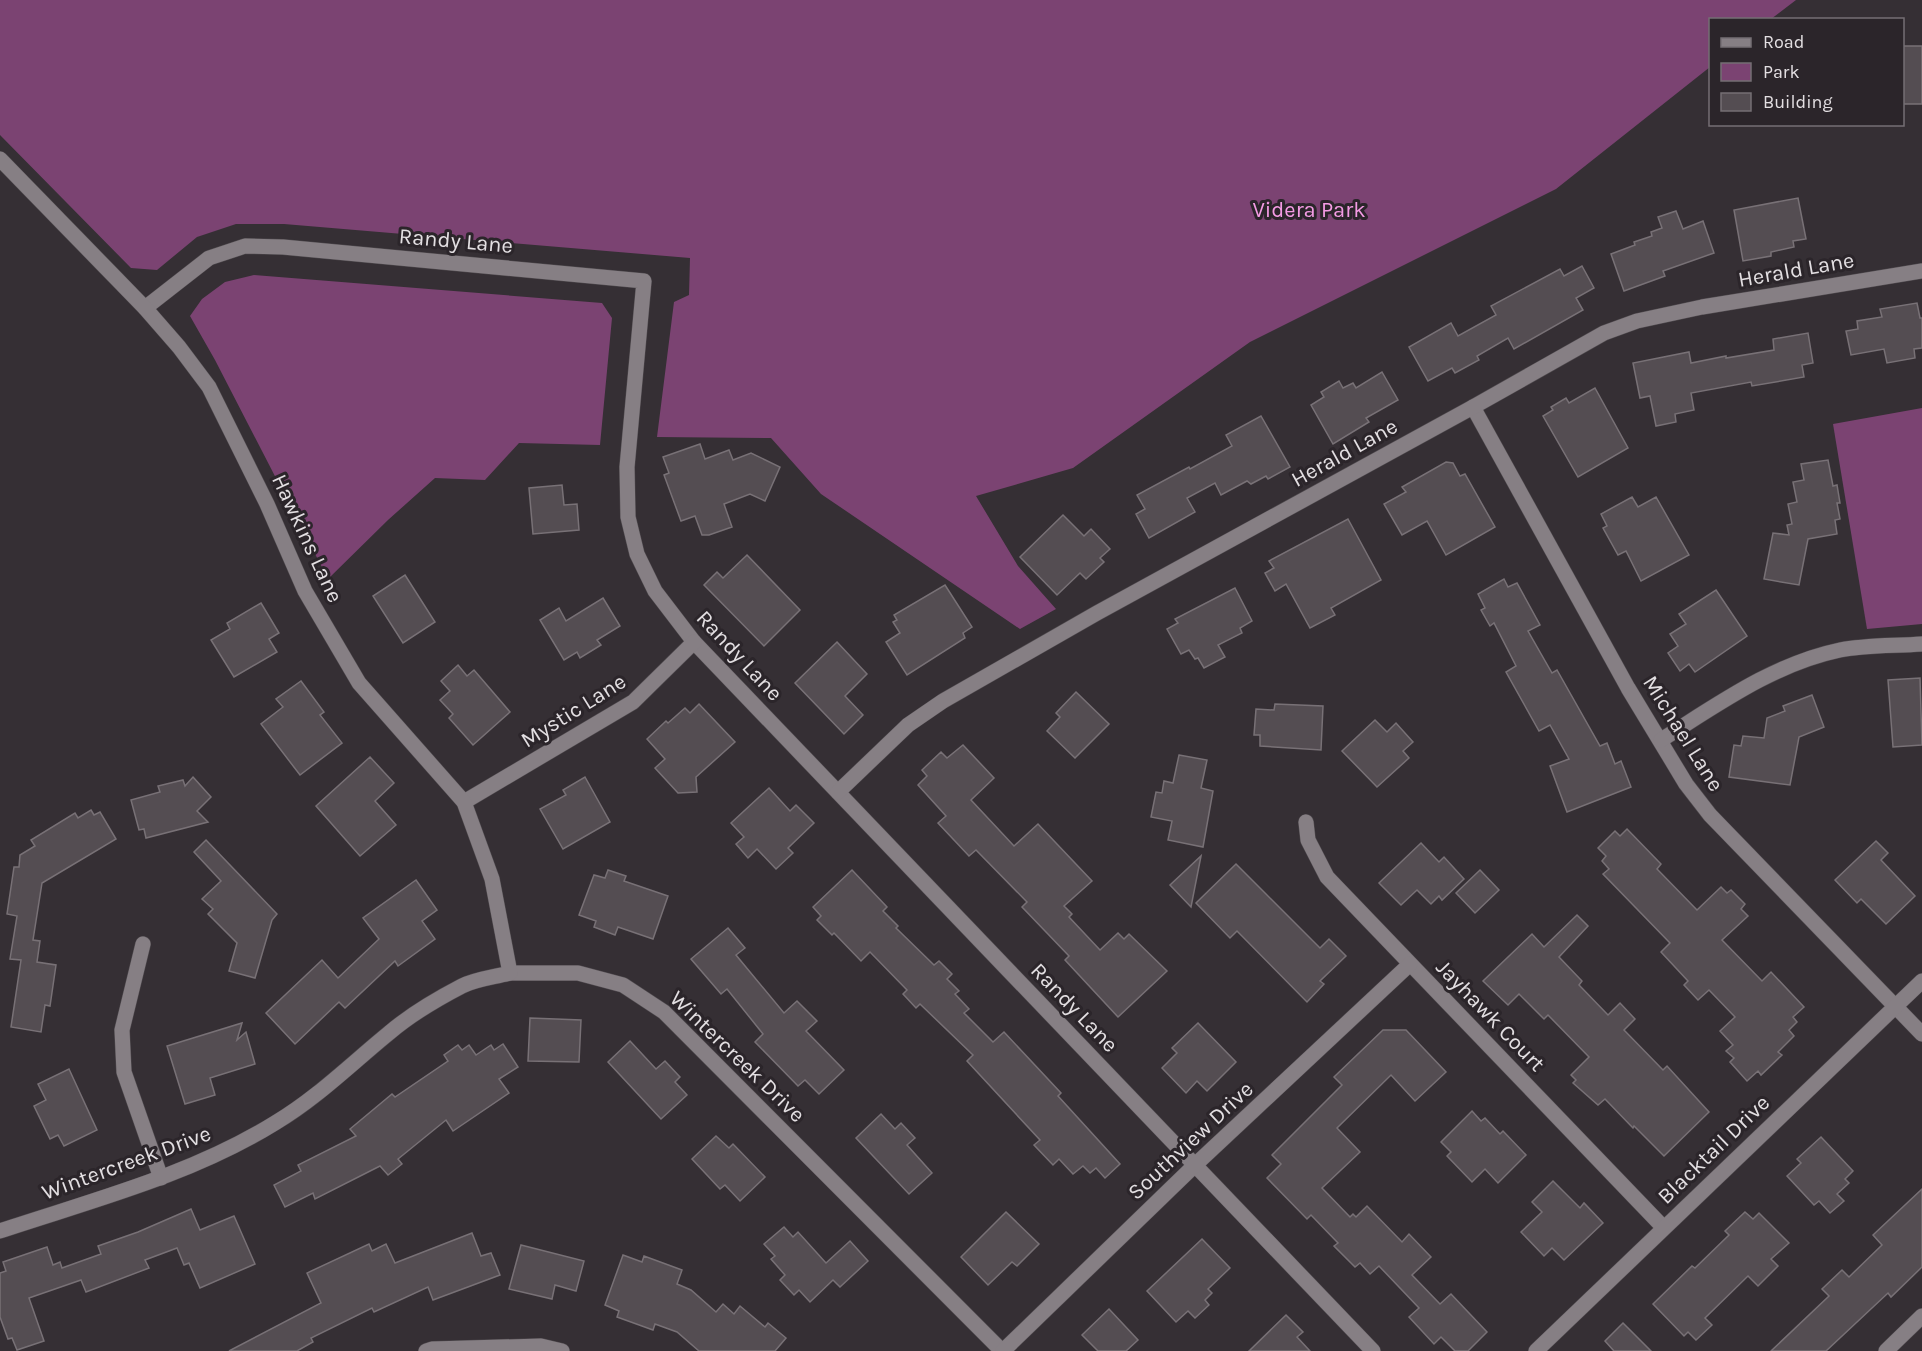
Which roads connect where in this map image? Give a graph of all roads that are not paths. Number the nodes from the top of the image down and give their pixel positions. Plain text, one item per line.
1 (0, 159) edge
2 (1922, 271) edge
3 (145, 308) junction
4 (1473, 407) junction
5 (694, 642) junction
6 (1922, 644) edge
7 (1660, 740) junction
8 (838, 792) junction
9 (464, 802) junction
10 (1306, 822) dead end
11 (143, 944) dead end
12 (1410, 964) junction
13 (510, 973) junction
14 (1922, 981) edge
15 (1896, 1007) junction
16 (1922, 1034) edge
17 (1195, 1165) junction
18 (161, 1178) junction
19 (1663, 1227) junction
20 (0, 1231) edge
21 (1922, 1317) edge
22 (426, 1351) edge
23 (562, 1351) edge
24 (1002, 1351) edge
25 (1373, 1351) edge
26 (1536, 1351) edge
27 (1886, 1351) edge

1 - 3 street, Hawkins Lane
2 - 4 street, Herald Lane
3 - 5 street, Randy Lane
3 - 9 street, Hawkins Lane
4 - 7 street, Michael Lane
4 - 8 street, Herald Lane
5 - 8 street, Randy Lane
5 - 9 street, Mystic Lane
6 - 7 street
7 - 15 street, Michael Lane
8 - 17 street, Randy Lane
9 - 13 street, Hawkins Lane
10 - 12 street, Jayhawk Court
11 - 18 street
12 - 17 street, Southview Drive
12 - 19 street, Jayhawk Court
13 - 18 street, Wintercreek Drive
13 - 24 street, Wintercreek Drive
14 - 15 street, Blacktail Drive
15 - 16 street, Michael Lane
15 - 19 street, Blacktail Drive
17 - 24 street, Southview Drive
17 - 25 street, Randy Lane
18 - 20 street, Wintercreek Drive
19 - 26 street, Blacktail Drive
21 - 27 street
22 - 23 street

